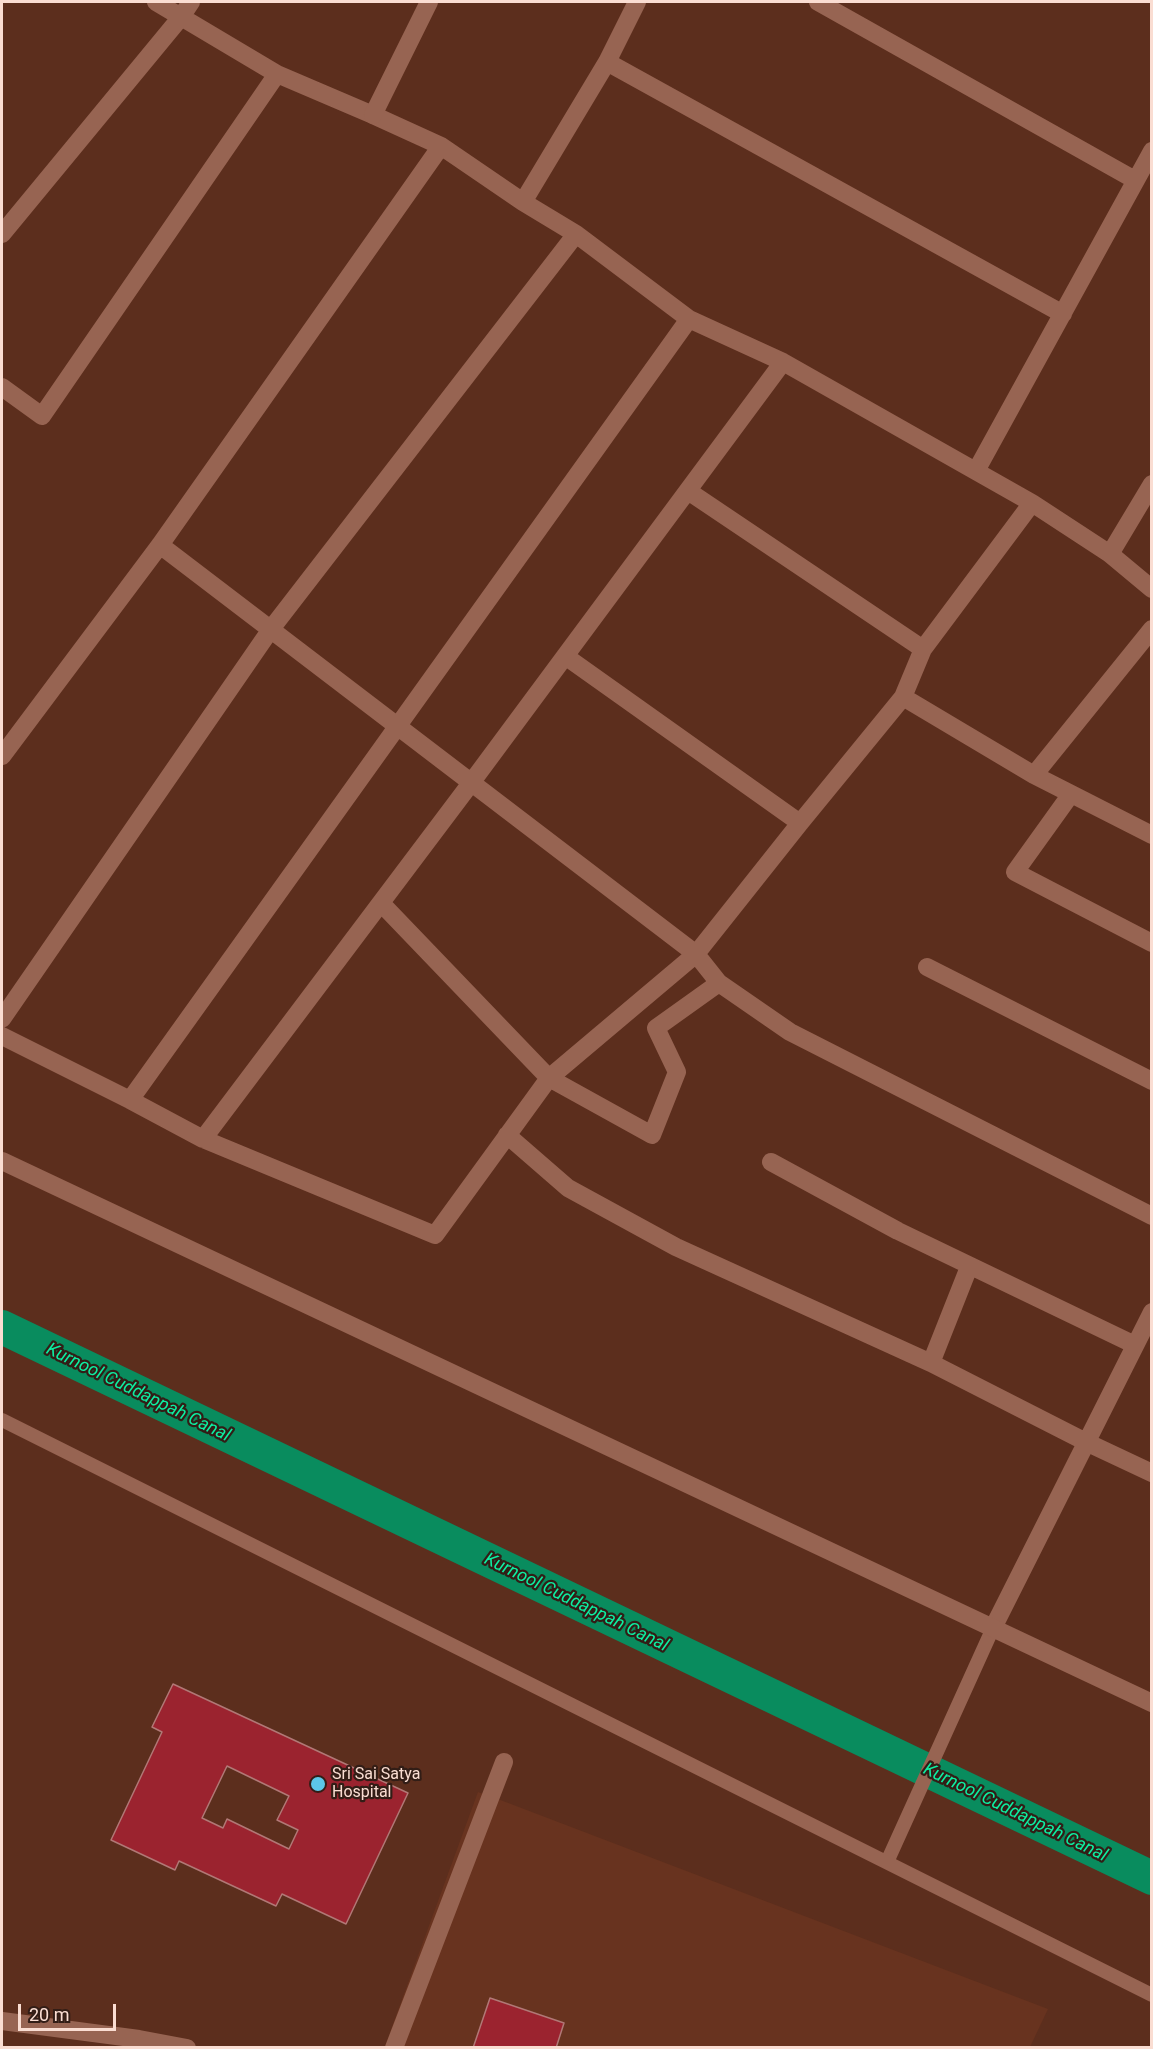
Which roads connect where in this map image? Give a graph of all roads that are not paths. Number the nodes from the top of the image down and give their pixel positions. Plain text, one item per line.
1 (156, 2) edge
2 (429, 2) edge
3 (637, 2) edge
4 (818, 2) edge
5 (186, 9) edge
6 (607, 62) junction
7 (277, 75) junction
8 (374, 115) junction
9 (441, 146) junction
10 (1152, 151) edge
11 (1135, 180) junction
12 (523, 202) junction
13 (2, 234) edge
14 (576, 234) junction
15 (1062, 314) junction
16 (689, 319) junction
17 (783, 362) junction
18 (2, 387) edge
19 (976, 471) junction
20 (1152, 484) edge
21 (688, 491) junction
22 (1032, 503) junction
23 (160, 545) junction
24 (1110, 554) junction
25 (1152, 589) edge
26 (271, 629) junction
27 (1152, 629) edge
28 (923, 649) junction
29 (565, 656) junction
30 (903, 698) junction
31 (399, 727) junction
32 (2, 756) edge
33 (1034, 775) junction
34 (471, 783) junction
35 (1071, 794) junction
36 (800, 823) junction
37 (1152, 835) edge
38 (381, 903) junction
39 (1152, 944) edge
40 (696, 954) junction
41 (927, 967) dead end
42 (719, 983) junction
43 (2, 1019) edge
44 (2, 1036) edge
45 (549, 1078) junction
46 (1152, 1081) edge
47 (130, 1100) junction
48 (507, 1135) junction
49 (203, 1139) junction
50 (2, 1161) edge
51 (771, 1162) dead end
52 (1152, 1216) edge
53 (969, 1267) junction
54 (1152, 1312) edge
55 (1135, 1345) junction
56 (932, 1363) junction
57 (2, 1420) edge
58 (1086, 1442) junction
59 (1152, 1473) edge
60 (993, 1628) junction
61 (1152, 1703) edge
62 (504, 1762) dead end
63 (887, 1862) junction
64 (1152, 1995) edge
65 (2, 2021) edge
66 (188, 2048) edge
67 (394, 2048) edge

1 - 5 street
2 - 8 street
3 - 6 street
4 - 11 street
5 - 7 street
5 - 13 street
6 - 12 street
6 - 15 street
7 - 8 street
7 - 18 street
8 - 9 street
9 - 12 street
9 - 23 street
10 - 11 street
11 - 15 street
12 - 14 street
14 - 16 street
14 - 26 street
15 - 19 street
16 - 17 street
16 - 31 street
17 - 19 street
17 - 21 street
19 - 22 street
20 - 24 street
21 - 28 street
21 - 29 street
22 - 24 street
22 - 28 street
23 - 26 street
23 - 32 street
24 - 25 street
26 - 31 street
26 - 43 street
27 - 33 street
28 - 30 street
29 - 34 street
29 - 36 street
30 - 33 street
30 - 36 street
31 - 34 street
31 - 47 street
33 - 35 street
34 - 38 street
34 - 40 street
35 - 37 street
35 - 39 street
36 - 40 street
38 - 45 street
38 - 49 street
40 - 42 street
40 - 45 street
41 - 46 street
42 - 45 street
42 - 52 street
44 - 47 street
45 - 48 street
47 - 49 street
48 - 49 street
48 - 56 street
50 - 60 street
51 - 53 street
53 - 55 street
53 - 56 street
54 - 55 street
55 - 58 street
56 - 58 street
57 - 63 lane
58 - 59 street
58 - 60 street
60 - 61 street
60 - 63 lane
62 - 67 street
63 - 64 lane
65 - 66 street

